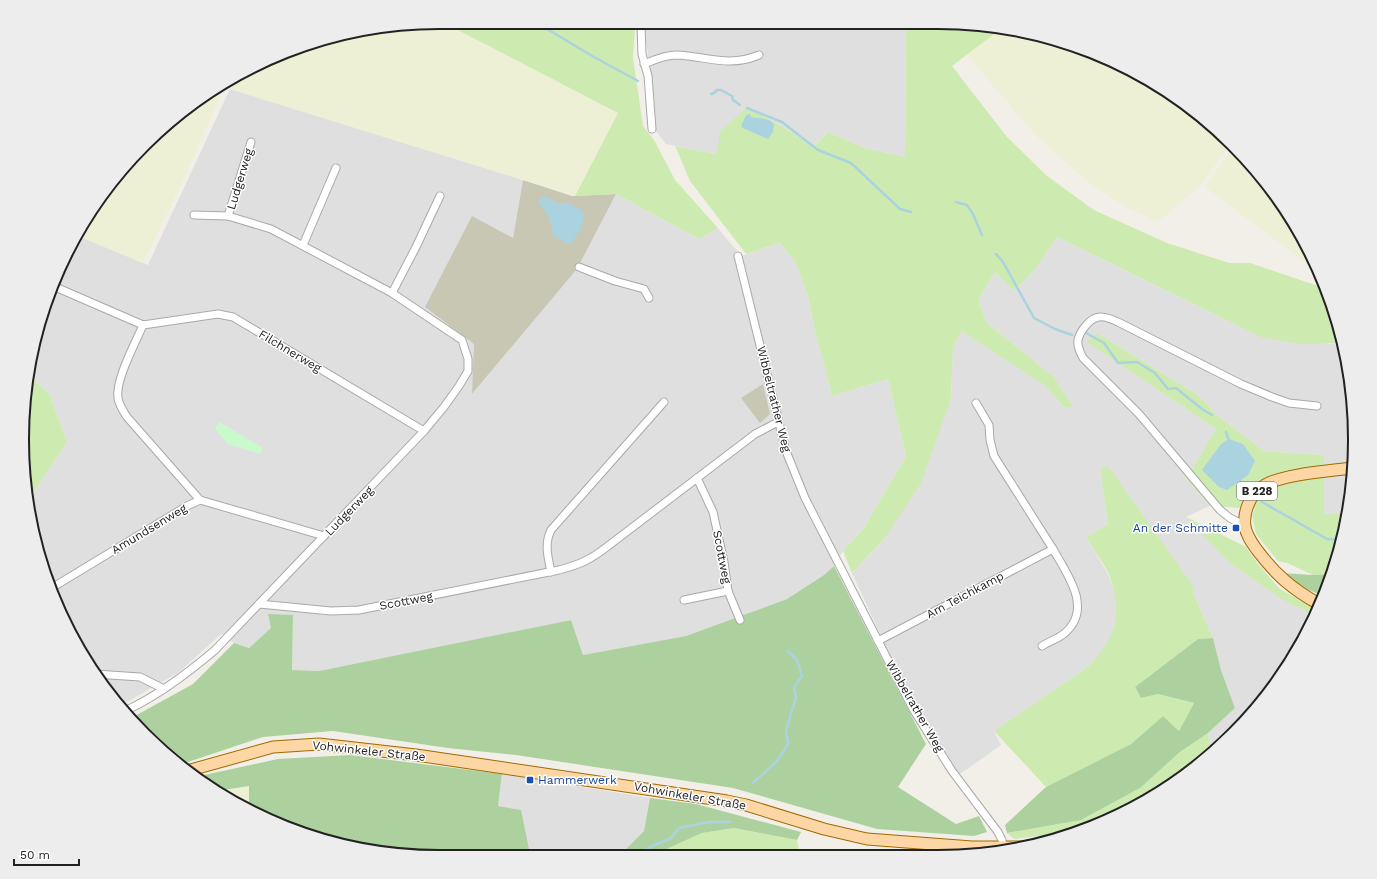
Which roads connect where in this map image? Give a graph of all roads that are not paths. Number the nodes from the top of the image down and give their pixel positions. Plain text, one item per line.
1 (641, 29) edge
2 (758, 55) dead end
3 (644, 64) junction
4 (652, 129) dead end
5 (251, 142) dead end
6 (336, 168) dead end
7 (440, 196) dead end
8 (194, 215) dead end
9 (228, 216) junction
10 (303, 245) junction
11 (738, 256) dead end
12 (579, 267) dead end
13 (58, 288) edge
14 (392, 293) junction
15 (649, 298) dead end
16 (143, 325) junction
17 (664, 402) dead end
18 (976, 402) dead end
19 (1317, 406) dead end
20 (778, 422) junction
21 (424, 432) junction
22 (1347, 469) edge
23 (697, 478) junction
24 (200, 500) junction
25 (1244, 525) junction
26 (324, 536) junction
27 (1052, 549) junction
28 (836, 558) joint
29 (551, 572) junction
30 (56, 585) edge
31 (728, 591) junction
32 (684, 600) dead end
33 (1315, 602) edge
34 (259, 604) junction
35 (740, 620) dead end
36 (878, 641) junction
37 (1042, 646) dead end
38 (103, 675) edge
39 (164, 690) junction
40 (130, 708) edge
41 (195, 769) edge
42 (1003, 844) edge
43 (980, 847) edge

1 - 3 street
2 - 3 street
3 - 4 street
5 - 9 street, Ludgerweg
6 - 10 street
7 - 14 street
8 - 9 street, Ludgerweg
9 - 10 street, Ludgerweg
10 - 14 street, Ludgerweg
11 - 20 street, Wibbeltrather Weg
12 - 15 street
13 - 16 street
14 - 21 street, Ludgerweg
16 - 21 street, Filchnerweg
16 - 24 street
17 - 29 street
18 - 27 street
19 - 25 street
20 - 23 street, Scottweg
20 - 28 street, Wibbeltrather Weg
21 - 26 street, Ludgerweg
22 - 25 main road, B 228
23 - 29 street, Scottweg
23 - 31 street, Scottweg
24 - 26 street, Amundsenweg
24 - 30 street, Amundsenweg
25 - 33 main road
26 - 34 street, Ludgerweg
27 - 36 street, Am Teichkamp
27 - 37 street
28 - 36 street, Wibbelrather Weg
29 - 34 street, Scottweg
31 - 32 street, Scottweg
31 - 35 street, Scottweg
34 - 39 street, Ludgerweg
36 - 42 street, Wibbelrather Weg
38 - 39 street
39 - 40 street, Ludgerweg
41 - 43 main road, Vohwinkeler Straße

